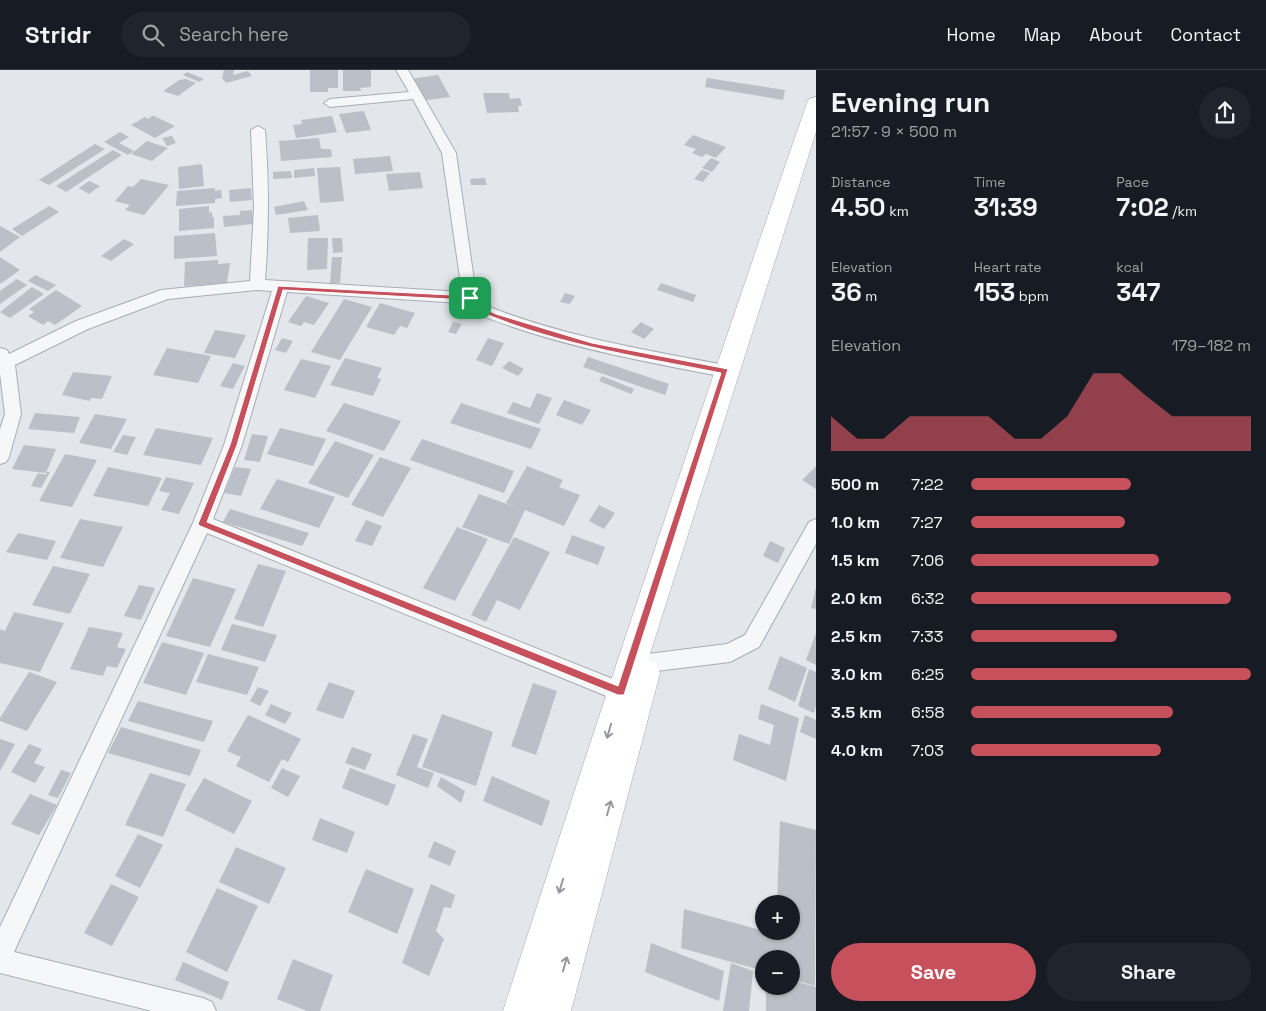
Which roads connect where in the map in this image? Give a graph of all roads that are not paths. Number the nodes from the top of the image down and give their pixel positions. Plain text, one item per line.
1 (402, 70) edge
2 (417, 95) junction
3 (330, 103) dead end
4 (816, 103) edge
5 (258, 130) dead end
6 (816, 146) edge
7 (258, 285) junction
8 (281, 288) junction
9 (470, 298) junction
10 (748, 328) junction
11 (2, 361) edge
12 (725, 371) junction
13 (0, 457) edge
14 (202, 524) junction
15 (816, 527) edge
16 (648, 663) junction
17 (621, 692) junction
18 (0, 954) edge
19 (0, 961) edge
20 (203, 1011) edge
21 (522, 1011) edge
22 (552, 1011) edge

1 - 2 street
2 - 3 street
2 - 9 street
4 - 10 main road
5 - 7 street
6 - 10 main road
7 - 8 street
7 - 11 street
8 - 9 street
8 - 14 street
9 - 12 street
10 - 12 main road
10 - 16 main road
11 - 13 street
12 - 17 main road
14 - 17 street
14 - 18 street
15 - 16 street
22 -> 16 main road
17 -> 21 main road
19 - 20 street

